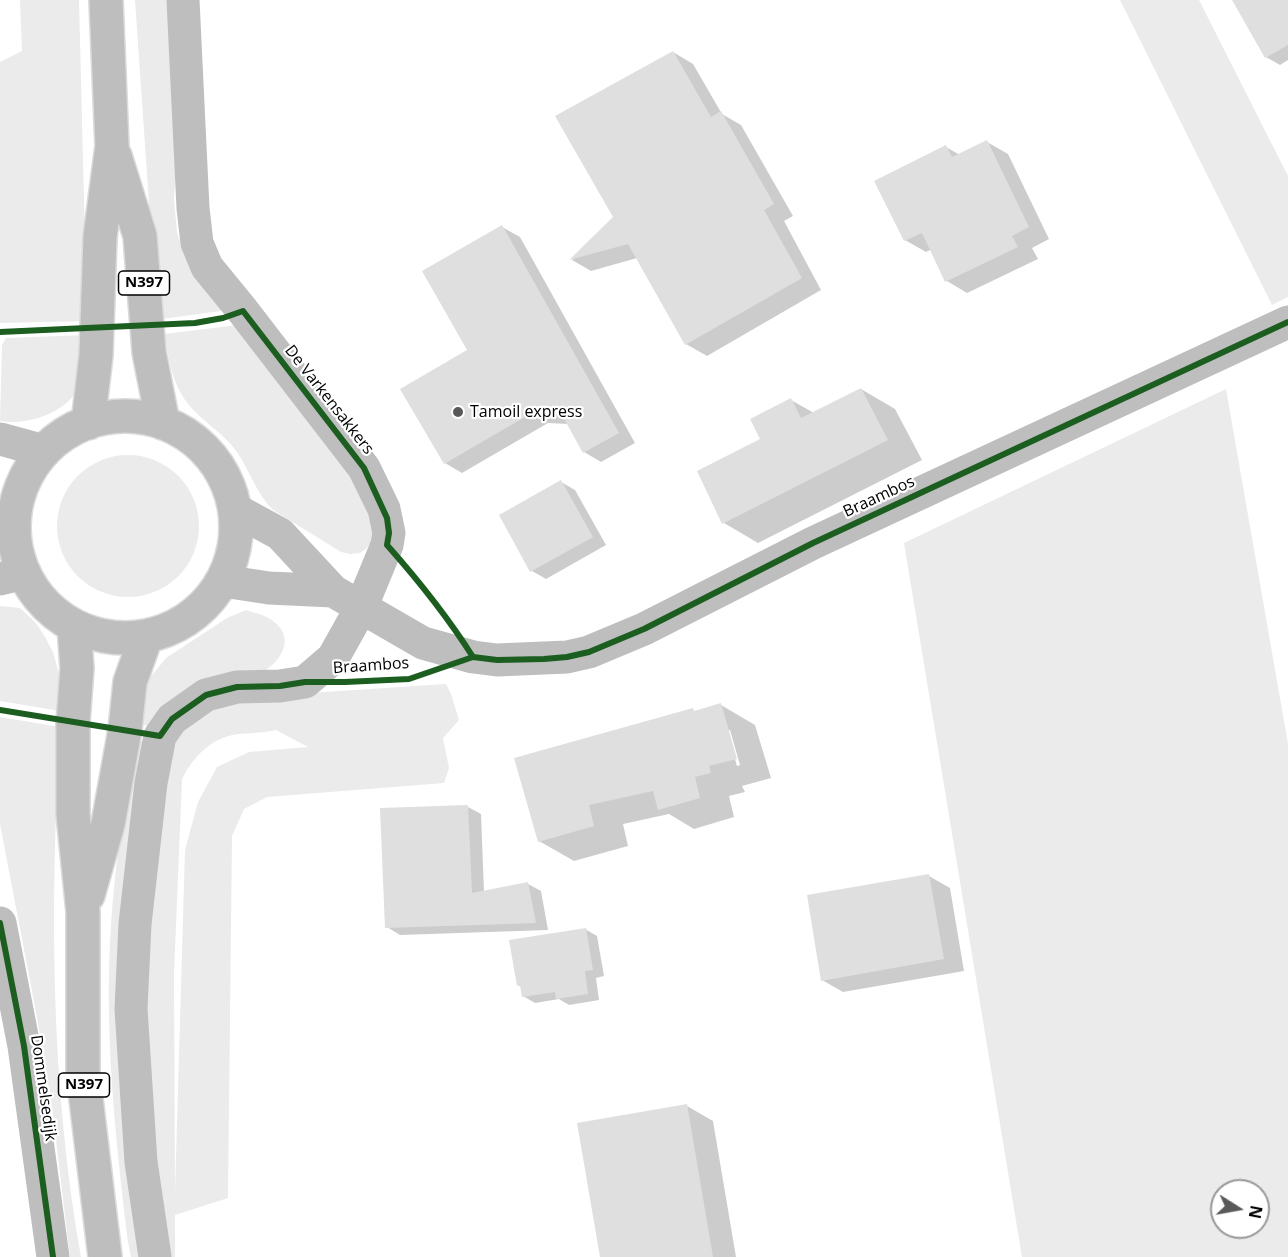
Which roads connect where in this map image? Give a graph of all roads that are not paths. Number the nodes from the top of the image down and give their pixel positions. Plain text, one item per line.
1 (106, 0) edge
2 (183, 0) edge
3 (112, 146) junction
4 (1288, 322) edge
5 (88, 423) junction
6 (163, 423) junction
7 (0, 439) edge
8 (44, 451) junction
9 (236, 510) junction
10 (7, 522) edge
11 (12, 576) edge
12 (223, 581) junction
13 (333, 591) junction
14 (361, 608) junction
15 (74, 626) junction
16 (146, 637) junction
17 (83, 912) junction
18 (0, 923) edge
19 (53, 1257) edge
20 (105, 1257) edge
21 (155, 1257) edge

1 - 3 street, N397
2 - 14 street, De Varkensakkers
3 - 5 street, N397
3 - 6 street, N397
4 - 14 street, Braambos
5 - 6 street
5 - 8 street
6 - 9 street
7 - 8 street
8 - 10 street
9 - 12 street
9 - 13 street, Braambos
10 - 11 street
11 - 15 street
12 - 13 street, Braambos
12 - 16 street
13 - 14 street, Braambos
14 - 21 street
15 - 16 street
15 - 17 street, N397
16 - 17 street, N397
17 - 20 street, N397
18 - 19 street, Dommelsedijk

